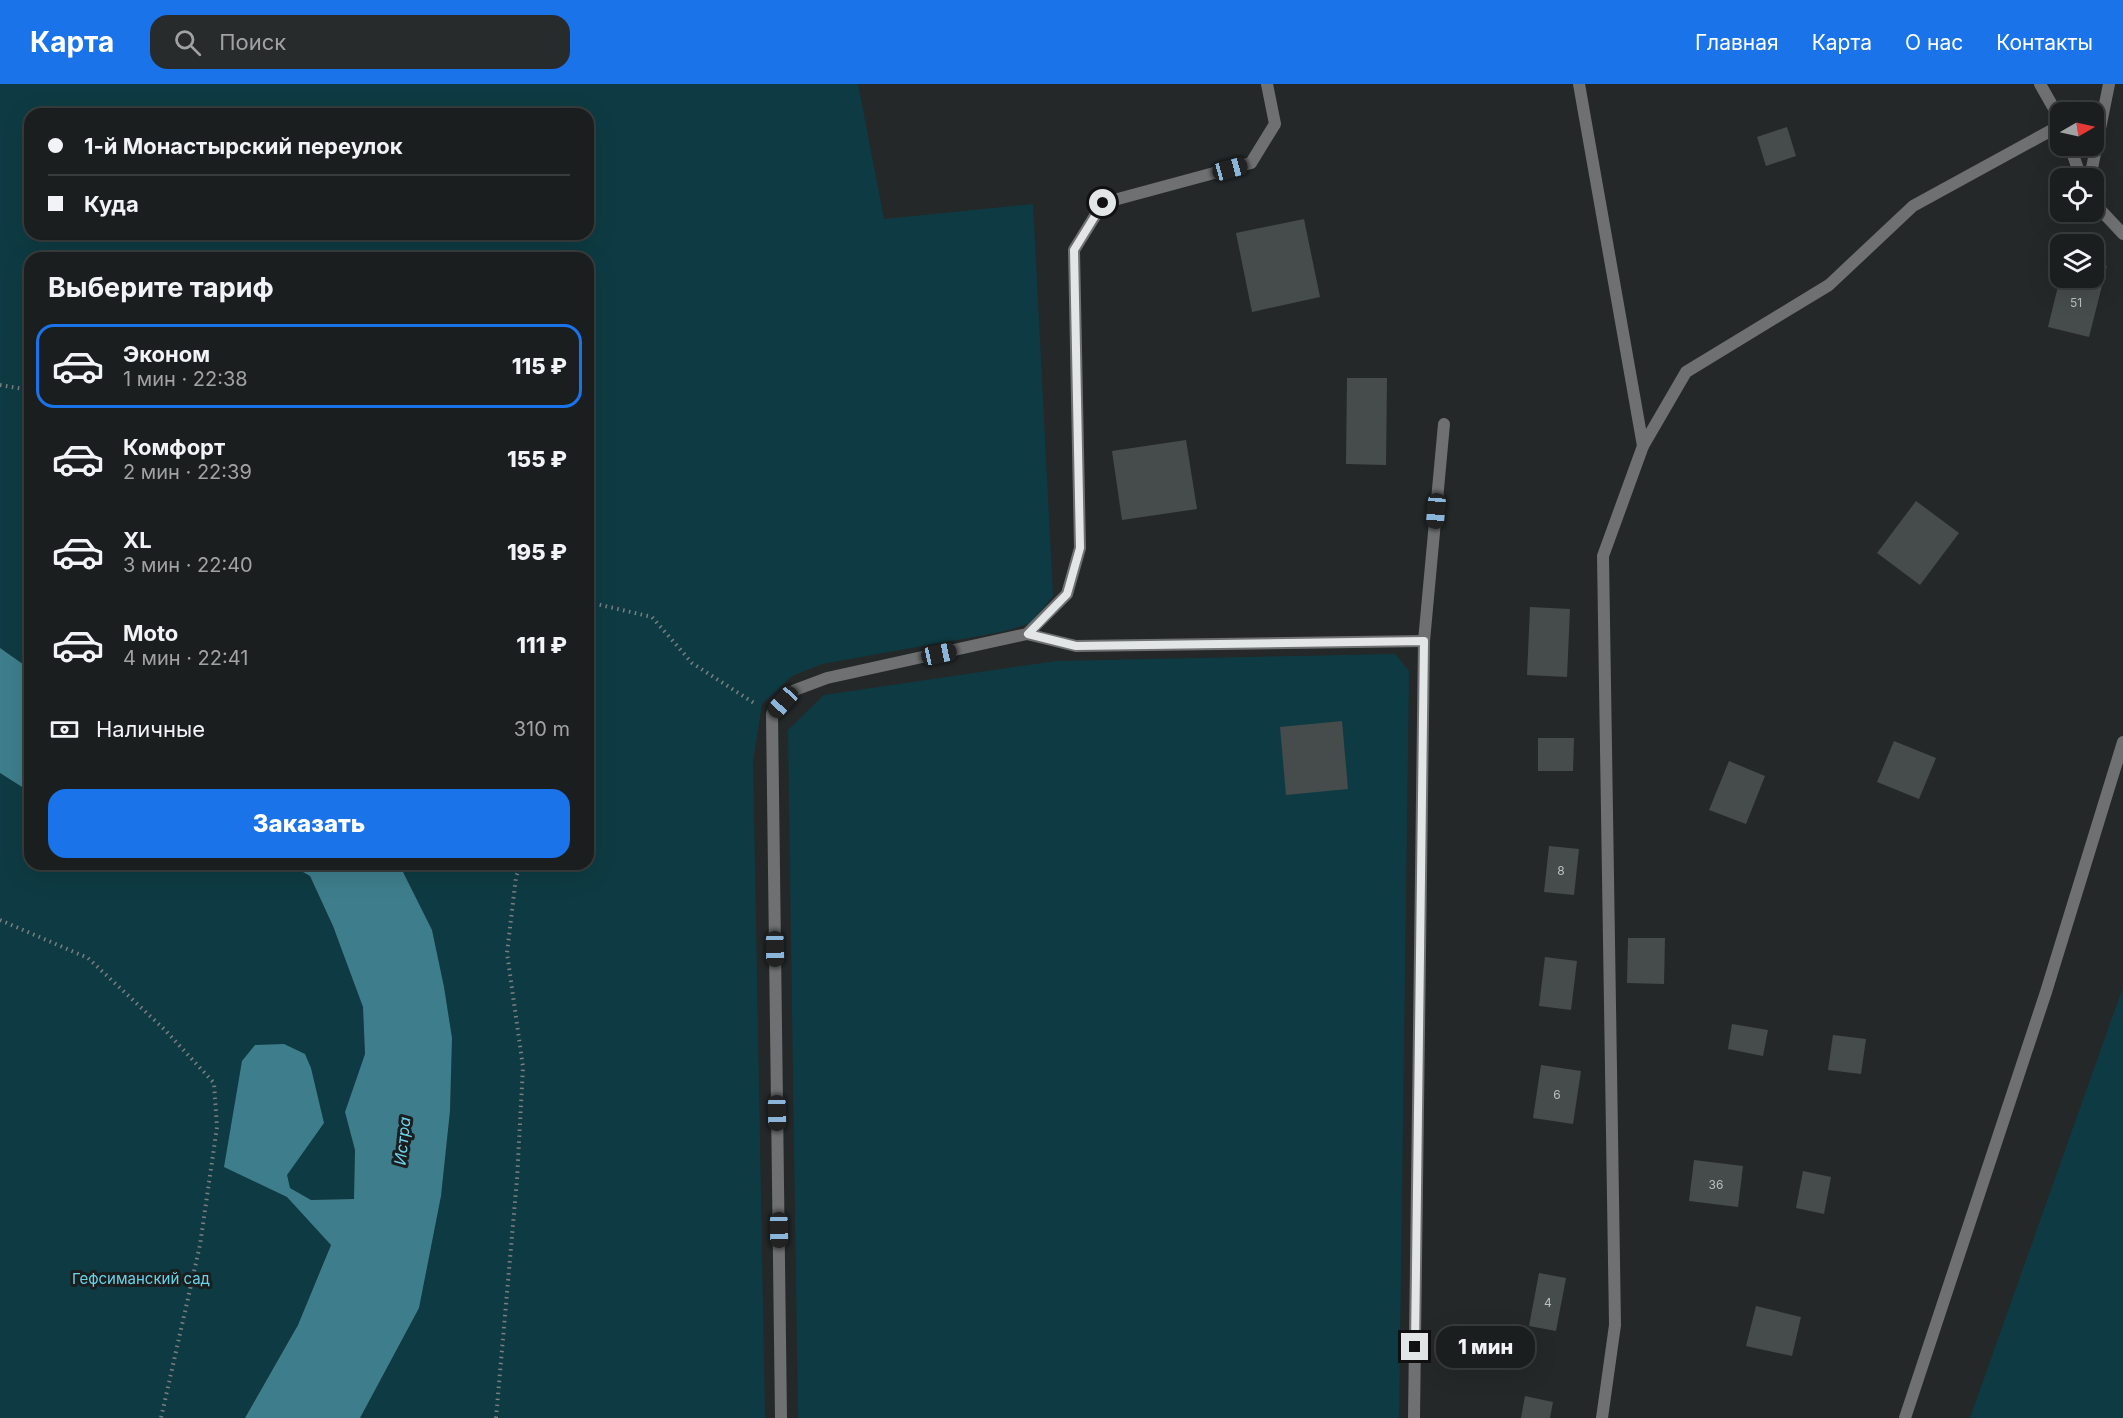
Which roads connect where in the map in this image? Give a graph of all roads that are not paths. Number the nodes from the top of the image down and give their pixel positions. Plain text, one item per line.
1 (1268, 84) edge
2 (1579, 84) edge
3 (2040, 84) edge
4 (2109, 84) edge
5 (2050, 103) edge
6 (2050, 129) edge
7 (2092, 168) edge
8 (2104, 214) edge
9 (2123, 234) edge
10 (1444, 424) dead end
11 (1643, 446) junction
12 (1028, 634) junction
13 (1424, 641) junction
14 (2123, 742) edge
15 (781, 1418) edge
16 (1414, 1418) edge
17 (1602, 1418) edge
18 (1905, 1418) edge

1 - 12 street
2 - 11 street
3 - 5 street
4 - 7 street
6 - 11 street
8 - 9 street
10 - 13 street
11 - 17 street
12 - 13 street
12 - 15 street
13 - 16 street
14 - 18 street

